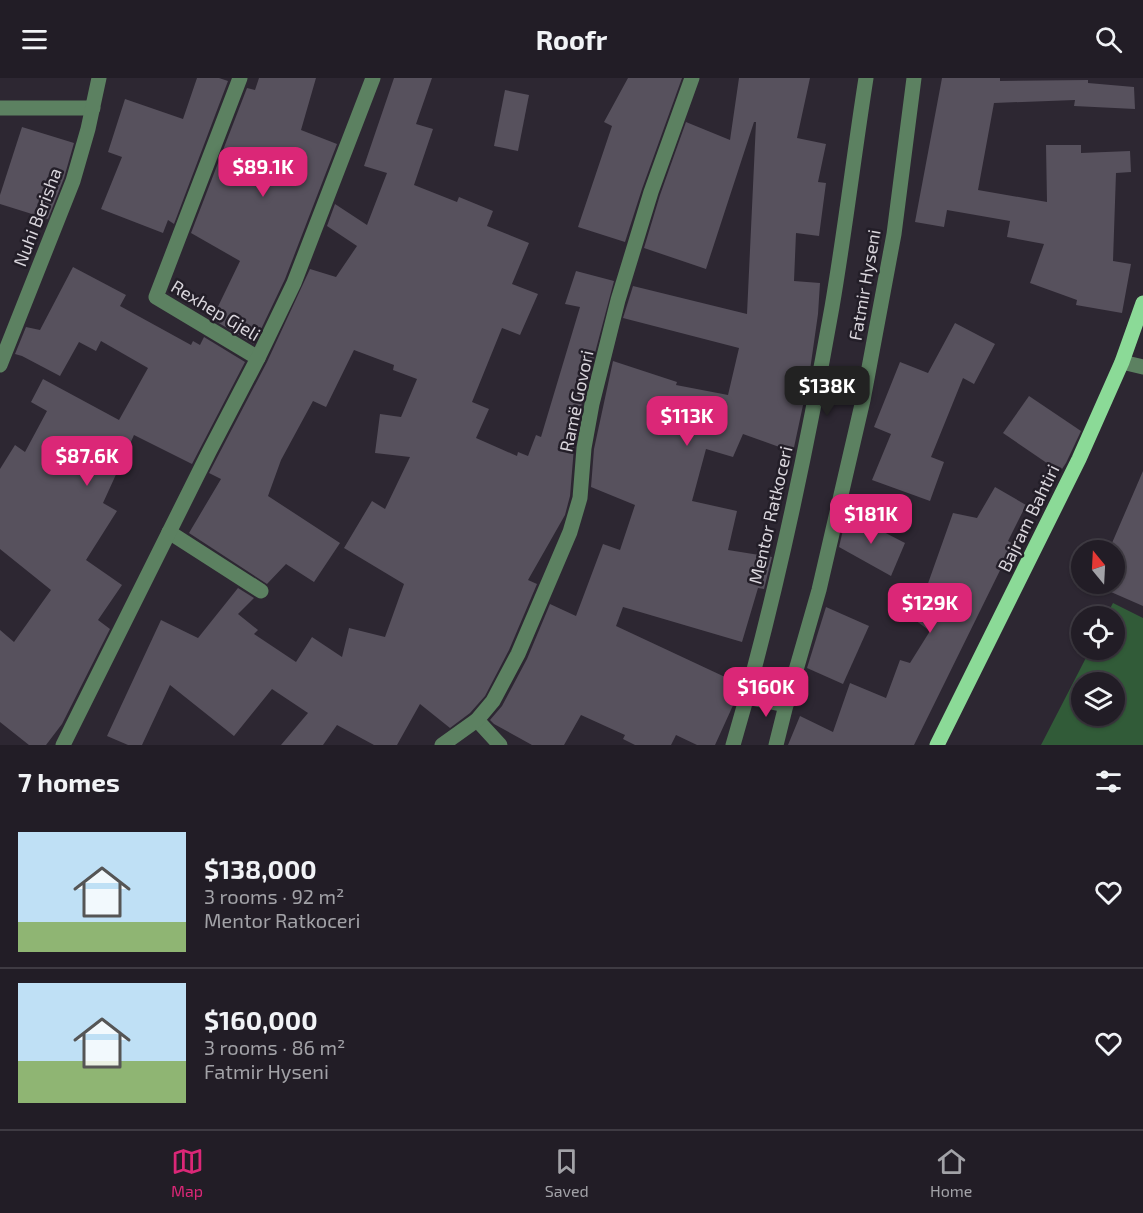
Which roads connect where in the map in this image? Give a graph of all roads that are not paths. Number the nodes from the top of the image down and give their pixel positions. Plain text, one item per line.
1 (99, 78) edge
2 (240, 78) edge
3 (373, 78) edge
4 (692, 78) edge
5 (866, 78) edge
6 (914, 78) edge
7 (0, 108) edge
8 (93, 108) junction
9 (1143, 303) edge
10 (258, 358) junction
11 (1122, 362) junction
12 (0, 365) edge
13 (1143, 367) edge
14 (169, 532) junction
15 (261, 591) dead end
16 (747, 697) junction
17 (786, 705) junction
18 (477, 720) junction
19 (63, 745) edge
20 (442, 745) edge
21 (500, 745) edge
22 (733, 745) edge
23 (776, 745) edge
24 (937, 745) edge

1 - 8 street, Nuhi Berisha
2 - 10 street, Rexhep Gjeli
3 - 10 street
4 - 18 street, Ramë Govori
5 - 16 street, Mentor Ratkoceri
6 - 17 street, Fatmir Hyseni
7 - 8 street
8 - 12 street, Nuhi Berisha
9 - 11 main road, Bajram Bahtiri
10 - 14 street, Rexhep Gjeli
11 - 13 street
11 - 24 main road, Bajram Bahtiri
14 - 15 street
14 - 19 street, Rexhep Gjeli
16 - 17 street
16 - 22 street, Mentor Ratkoceri
17 - 23 street, Fatmir Hyseni
18 - 20 street, Ramë Govori
18 - 21 street

